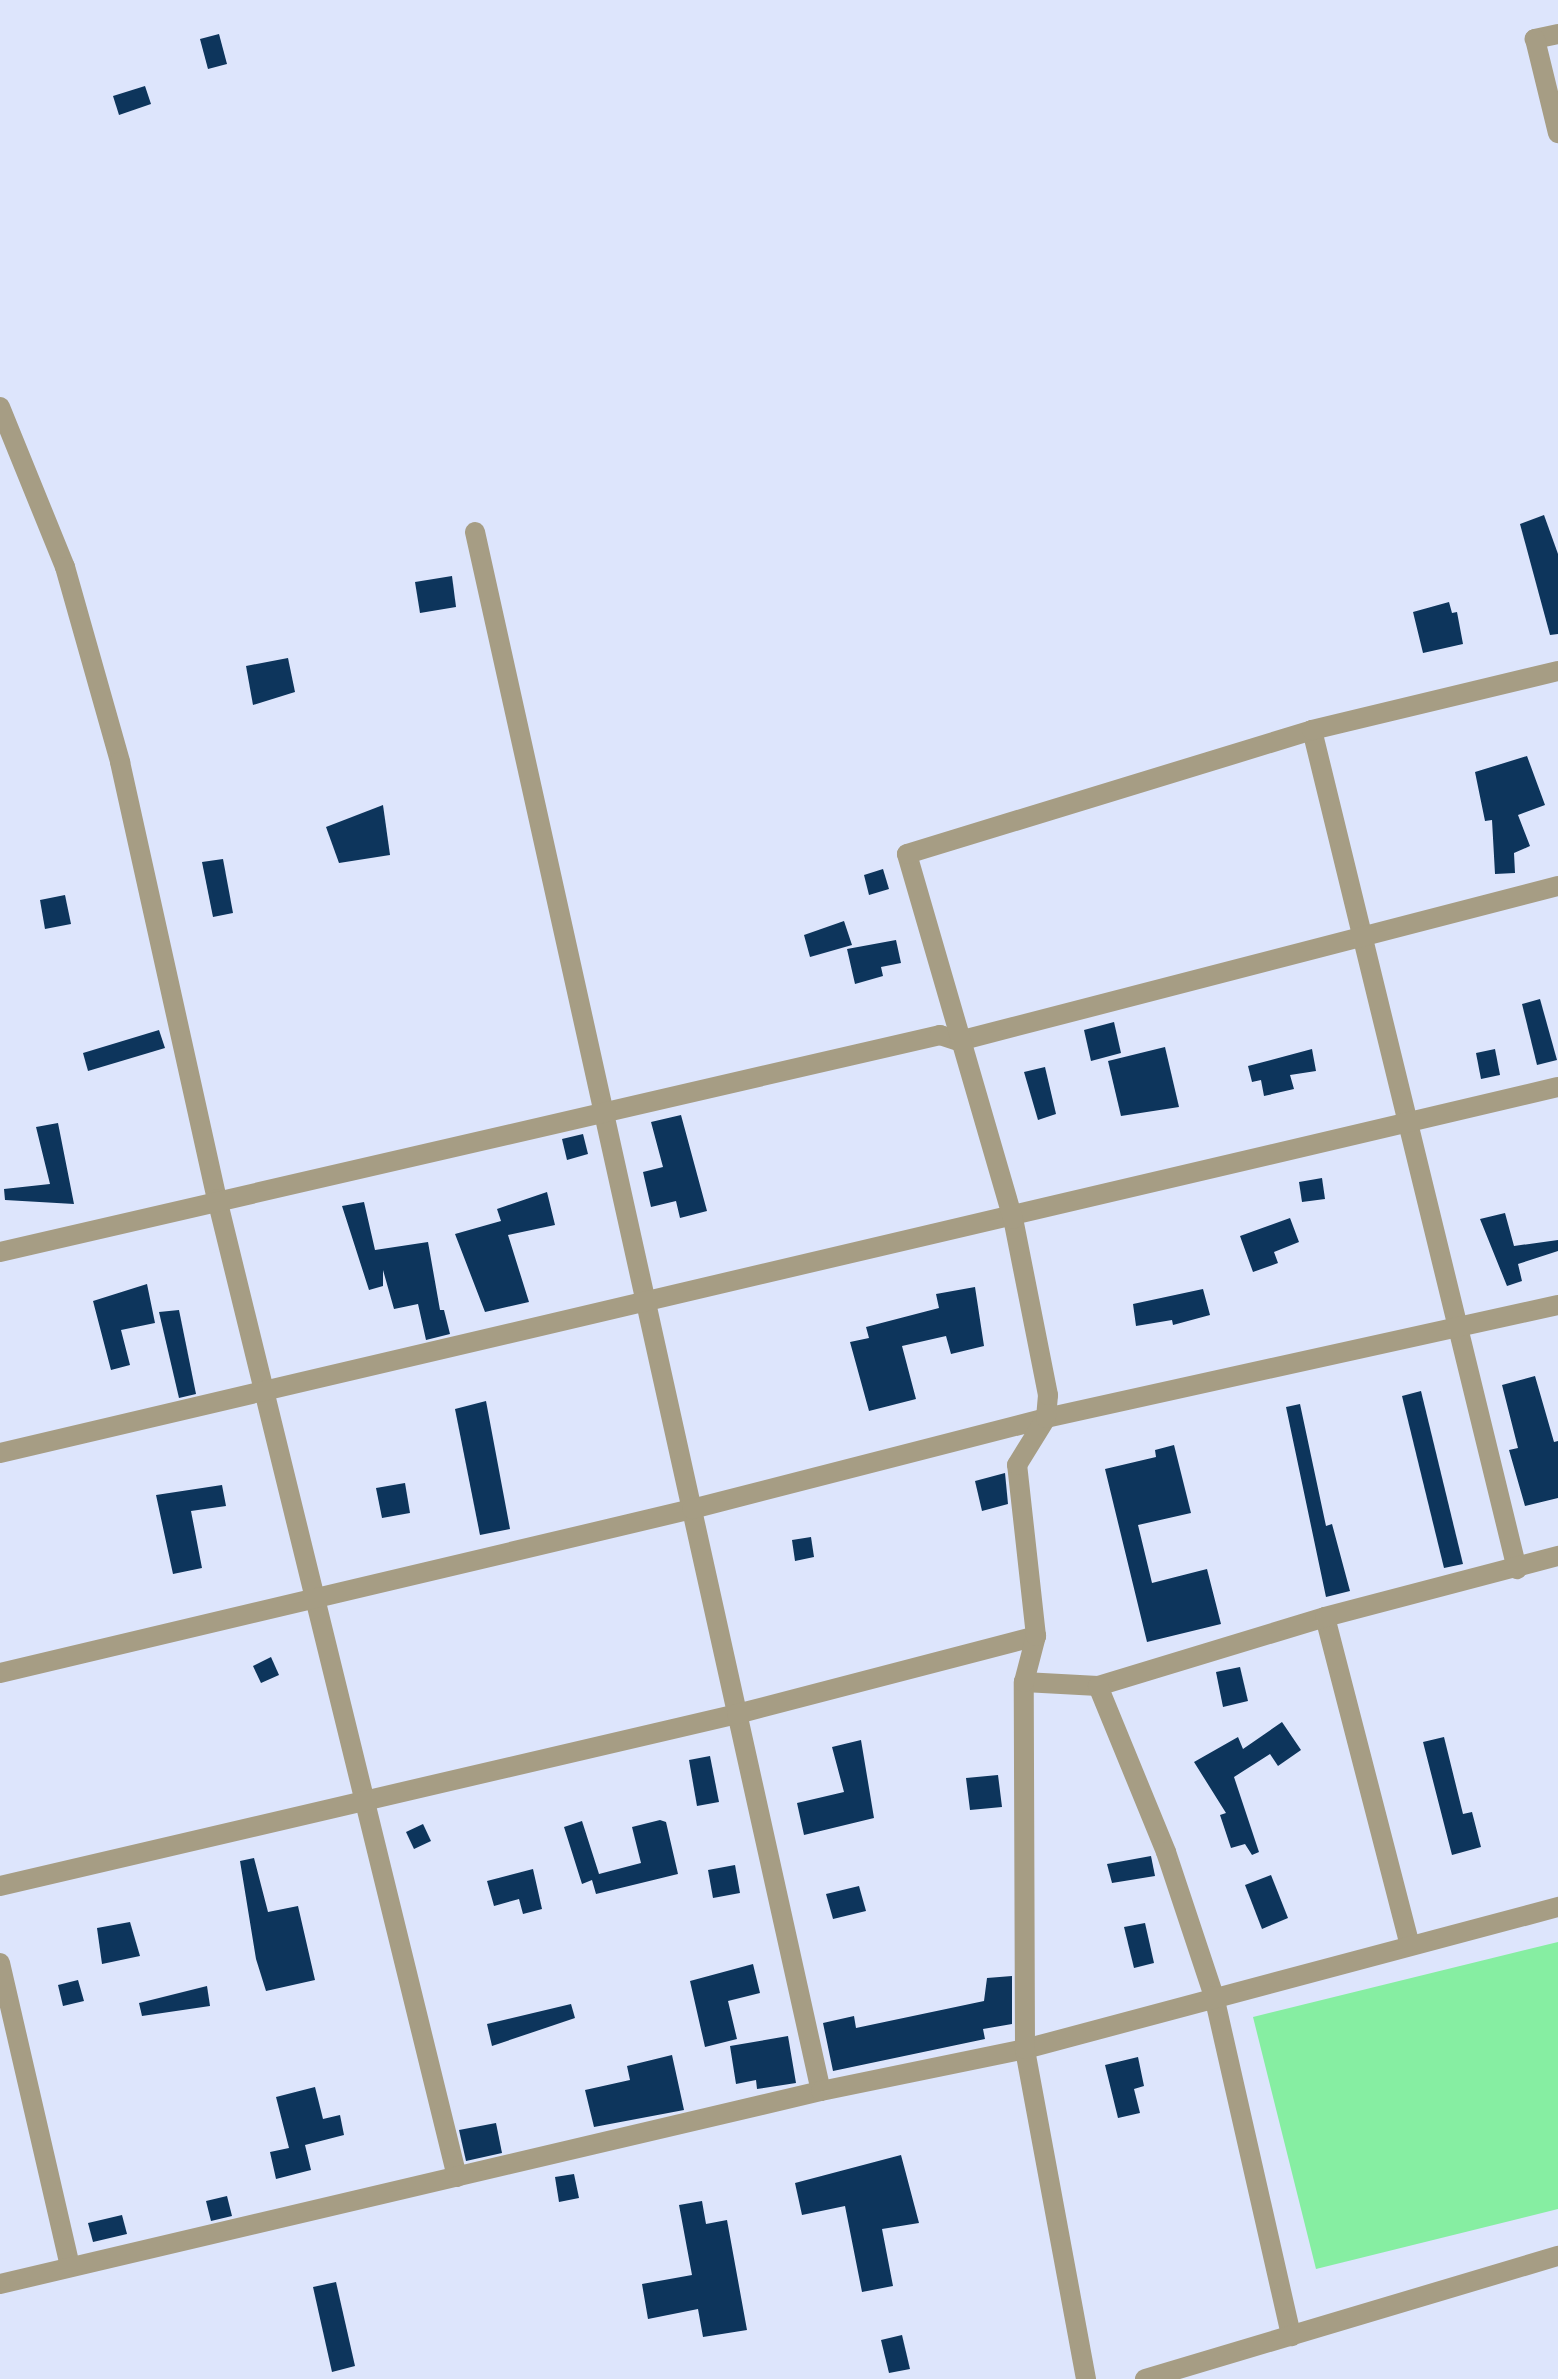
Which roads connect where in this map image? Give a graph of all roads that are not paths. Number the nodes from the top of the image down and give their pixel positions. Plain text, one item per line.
1 (1558, 34) edge
2 (1558, 133) edge
3 (0, 407) edge
4 (475, 532) dead end
5 (1558, 671) edge
6 (1312, 730) junction
7 (1558, 886) edge
8 (1362, 933) junction
9 (959, 1041) junction
10 (1558, 1087) edge
11 (604, 1112) junction
12 (1408, 1123) junction
13 (218, 1201) junction
14 (1013, 1219) junction
15 (0, 1252) edge
16 (646, 1302) junction
17 (1558, 1305) edge
18 (1458, 1328) junction
19 (265, 1391) junction
20 (1046, 1418) junction
21 (0, 1453) edge
22 (692, 1509) junction
23 (1558, 1556) edge
24 (1517, 1569) junction
25 (316, 1598) junction
26 (1325, 1617) junction
27 (1036, 1636) junction
28 (0, 1673) edge
29 (1024, 1682) junction
30 (1098, 1686) junction
31 (737, 1714) junction
32 (365, 1799) junction
33 (0, 1886) edge
34 (1558, 1907) edge
35 (1410, 1945) junction
36 (0, 1963) edge
37 (1214, 1996) junction
38 (1025, 2049) junction
39 (821, 2091) junction
40 (457, 2177) junction
41 (1558, 2256) edge
42 (70, 2267) junction
43 (0, 2284) edge
44 (1291, 2336) junction
45 (1086, 2379) edge
46 (1145, 2379) edge

1 - 2 street
3 - 13 street
4 - 11 street
5 - 6 street
6 - 8 street
6 - 9 street
7 - 8 street
8 - 9 street
8 - 12 street
9 - 11 street
9 - 14 street
10 - 12 street
11 - 13 street
11 - 16 street
12 - 14 street
12 - 18 street
13 - 15 street
13 - 19 street
14 - 16 street
14 - 20 street
16 - 19 street
16 - 22 street
17 - 18 street
18 - 20 street
18 - 24 street
19 - 21 street
19 - 25 street
20 - 22 street
20 - 27 street
22 - 25 street
22 - 31 street
23 - 24 street
24 - 26 street
25 - 28 street
25 - 32 street
26 - 30 street
26 - 35 street
27 - 29 street
27 - 31 street
29 - 30 street
29 - 38 street
30 - 37 street
31 - 32 street
31 - 39 street
32 - 33 street
32 - 40 street
34 - 35 street
35 - 37 street
36 - 42 street
37 - 38 street
37 - 44 street
38 - 39 street
38 - 45 street
39 - 40 street
40 - 42 street
41 - 44 street
42 - 43 street
44 - 46 street

